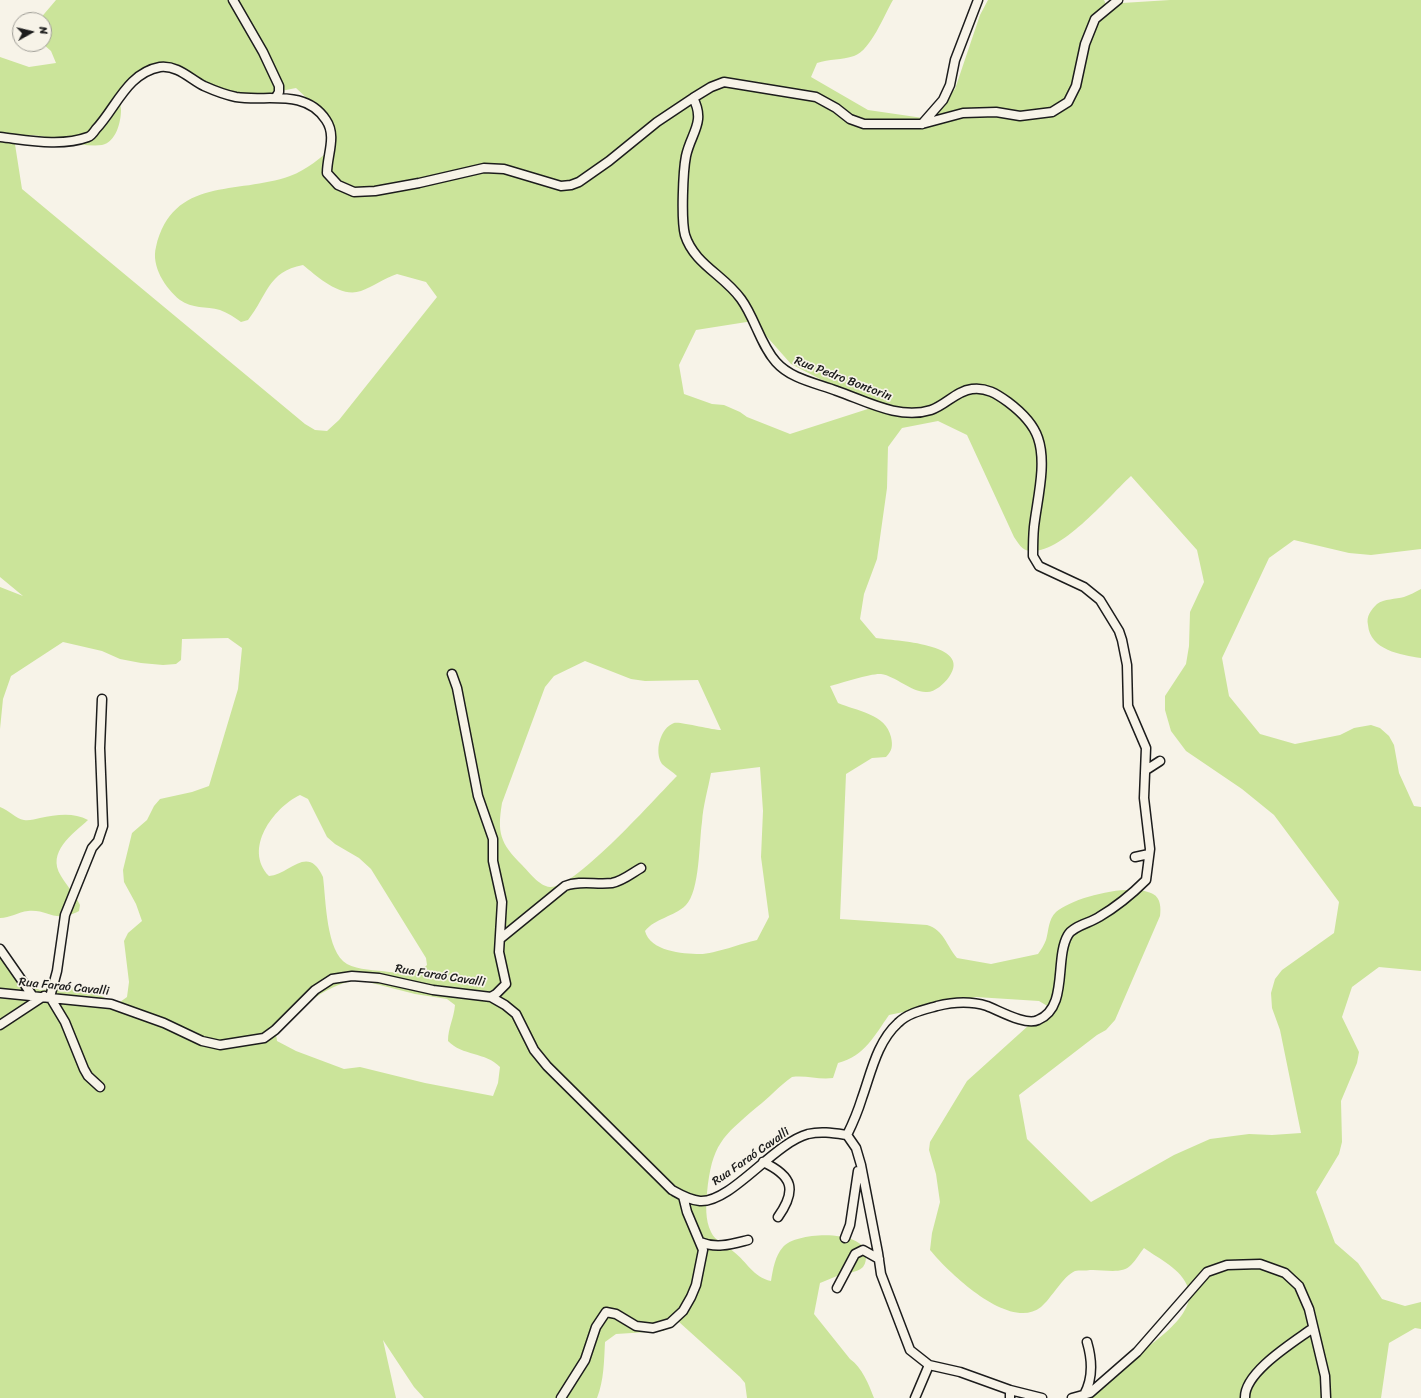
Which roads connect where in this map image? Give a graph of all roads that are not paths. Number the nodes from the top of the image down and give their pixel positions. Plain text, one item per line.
1 (233, 0) edge
2 (978, 0) edge
3 (1118, 0) edge
4 (276, 97) junction
5 (693, 98) junction
6 (922, 124) junction
7 (0, 137) edge
8 (452, 674) dead end
9 (102, 699) dead end
10 (1160, 761) dead end
11 (1146, 770) junction
12 (1149, 854) junction
13 (1136, 857) dead end
14 (641, 868) dead end
15 (500, 939) junction
16 (0, 949) edge
17 (0, 993) edge
18 (32, 995) junction
19 (47, 997) junction
20 (491, 997) junction
21 (0, 1025) edge
22 (100, 1086) dead end
23 (847, 1135) junction
24 (859, 1159) junction
25 (764, 1162) junction
26 (683, 1196) junction
27 (778, 1217) dead end
28 (845, 1238) dead end
29 (748, 1240) dead end
30 (700, 1242) junction
31 (879, 1259) junction
32 (837, 1288) dead end
33 (1313, 1328) junction
34 (1087, 1342) dead end
35 (929, 1365) junction
36 (1010, 1394) edge
37 (1084, 1395) junction
38 (561, 1398) edge
39 (915, 1398) edge
40 (1042, 1398) edge
41 (1072, 1398) edge
42 (1245, 1398) edge
43 (1326, 1398) edge

1 - 4 street
2 - 6 street
3 - 6 street
4 - 5 street
4 - 7 street
5 - 6 street
5 - 11 street, Rua Pedro Bontorin
8 - 15 street
9 - 19 street
10 - 11 street
11 - 12 street, Rua Pedro Bontorin
12 - 13 street
12 - 23 street, Rua Pedro Bontorin
14 - 15 street
15 - 20 street
16 - 18 street
17 - 18 street, Rua Faraó Cavalli
18 - 19 street, Rua Faraó Cavalli
19 - 20 street, Rua Faraó Cavalli
19 - 21 street
19 - 22 street
20 - 26 street, Rua Faraó Cavalli
23 - 24 street
23 - 25 street, Rua Faraó Cavalli
24 - 28 street
24 - 31 street
25 - 26 street, Rua Faraó Cavalli
25 - 27 street
26 - 30 street
29 - 30 street
30 - 38 street
31 - 32 street
31 - 35 street
33 - 37 street
33 - 42 street
33 - 43 street
34 - 37 street
35 - 36 street
35 - 39 street
36 - 40 street
37 - 41 street

